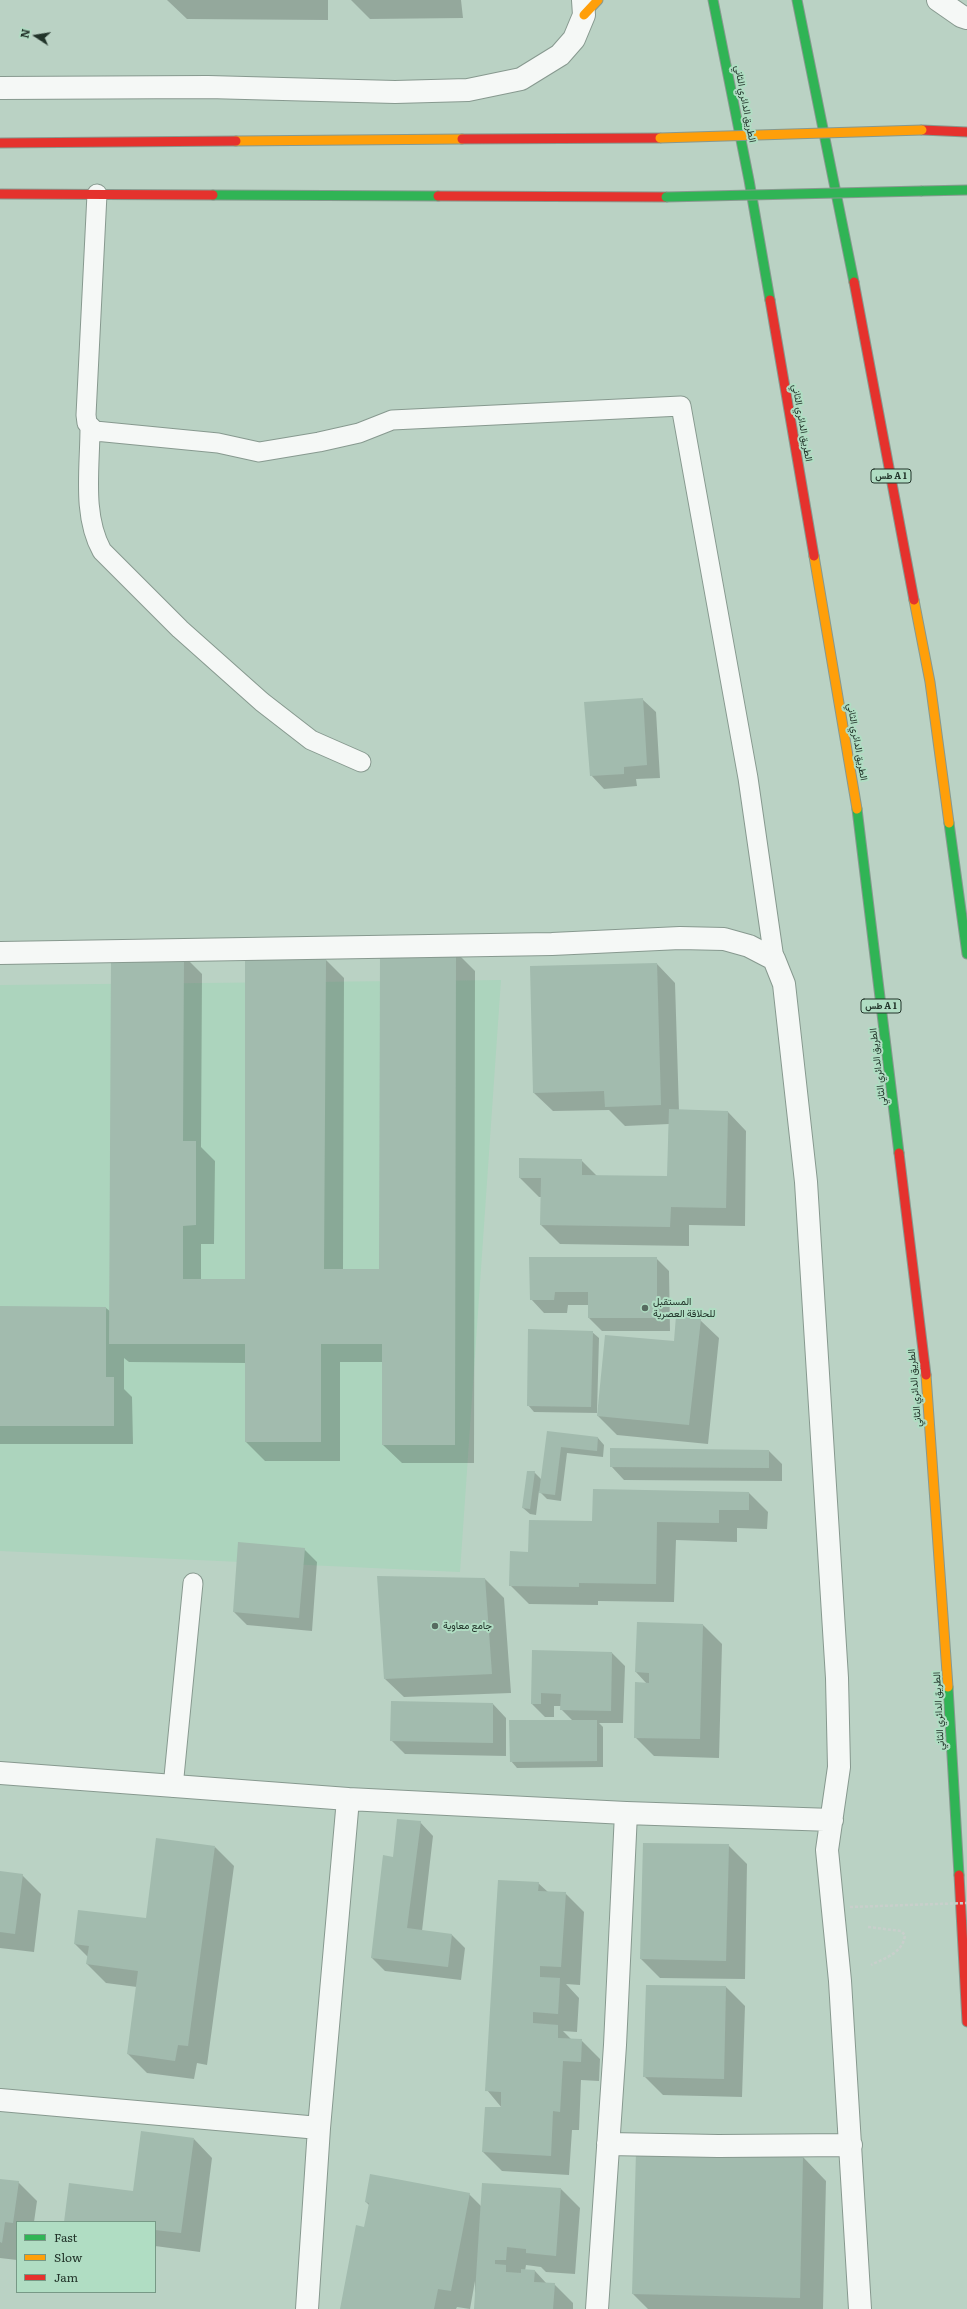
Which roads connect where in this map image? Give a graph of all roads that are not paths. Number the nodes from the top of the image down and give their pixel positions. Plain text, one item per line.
1 (713, 0) edge
2 (797, 0) edge
3 (938, 0) edge
4 (588, 5) edge
5 (967, 18) edge
6 (0, 88) edge
7 (967, 132) edge
8 (0, 143) edge
9 (967, 190) edge
10 (0, 194) edge
11 (97, 194) junction
12 (90, 428) junction
13 (361, 762) dead end
14 (0, 953) edge
15 (967, 954) edge
16 (774, 959) junction
17 (193, 1583) dead end
18 (0, 1773) edge
19 (174, 1787) junction
20 (348, 1799) junction
21 (626, 1814) junction
22 (832, 1820) junction
23 (967, 2022) edge
24 (0, 2100) edge
25 (319, 2128) junction
26 (608, 2144) junction
27 (851, 2145) junction
28 (308, 2309) edge
29 (597, 2309) edge
30 (860, 2309) edge

1 - 23 main road, الطريق الدائري الثاني / طس A 1
2 - 15 main road, طس A 1
3 - 5 street
4 - 6 street
7 - 8 main road, bridge
9 - 11 main road, bridge
10 - 11 main road
11 - 12 lane
12 - 13 lane
12 - 16 lane
14 - 16 street
16 - 22 street
17 - 19 lane
18 - 19 street
19 - 20 street
20 - 21 street
20 - 25 street
21 - 22 street
21 - 26 street
22 - 27 street
24 - 25 street
25 - 28 street
26 - 27 street
26 - 29 street
27 - 30 street

